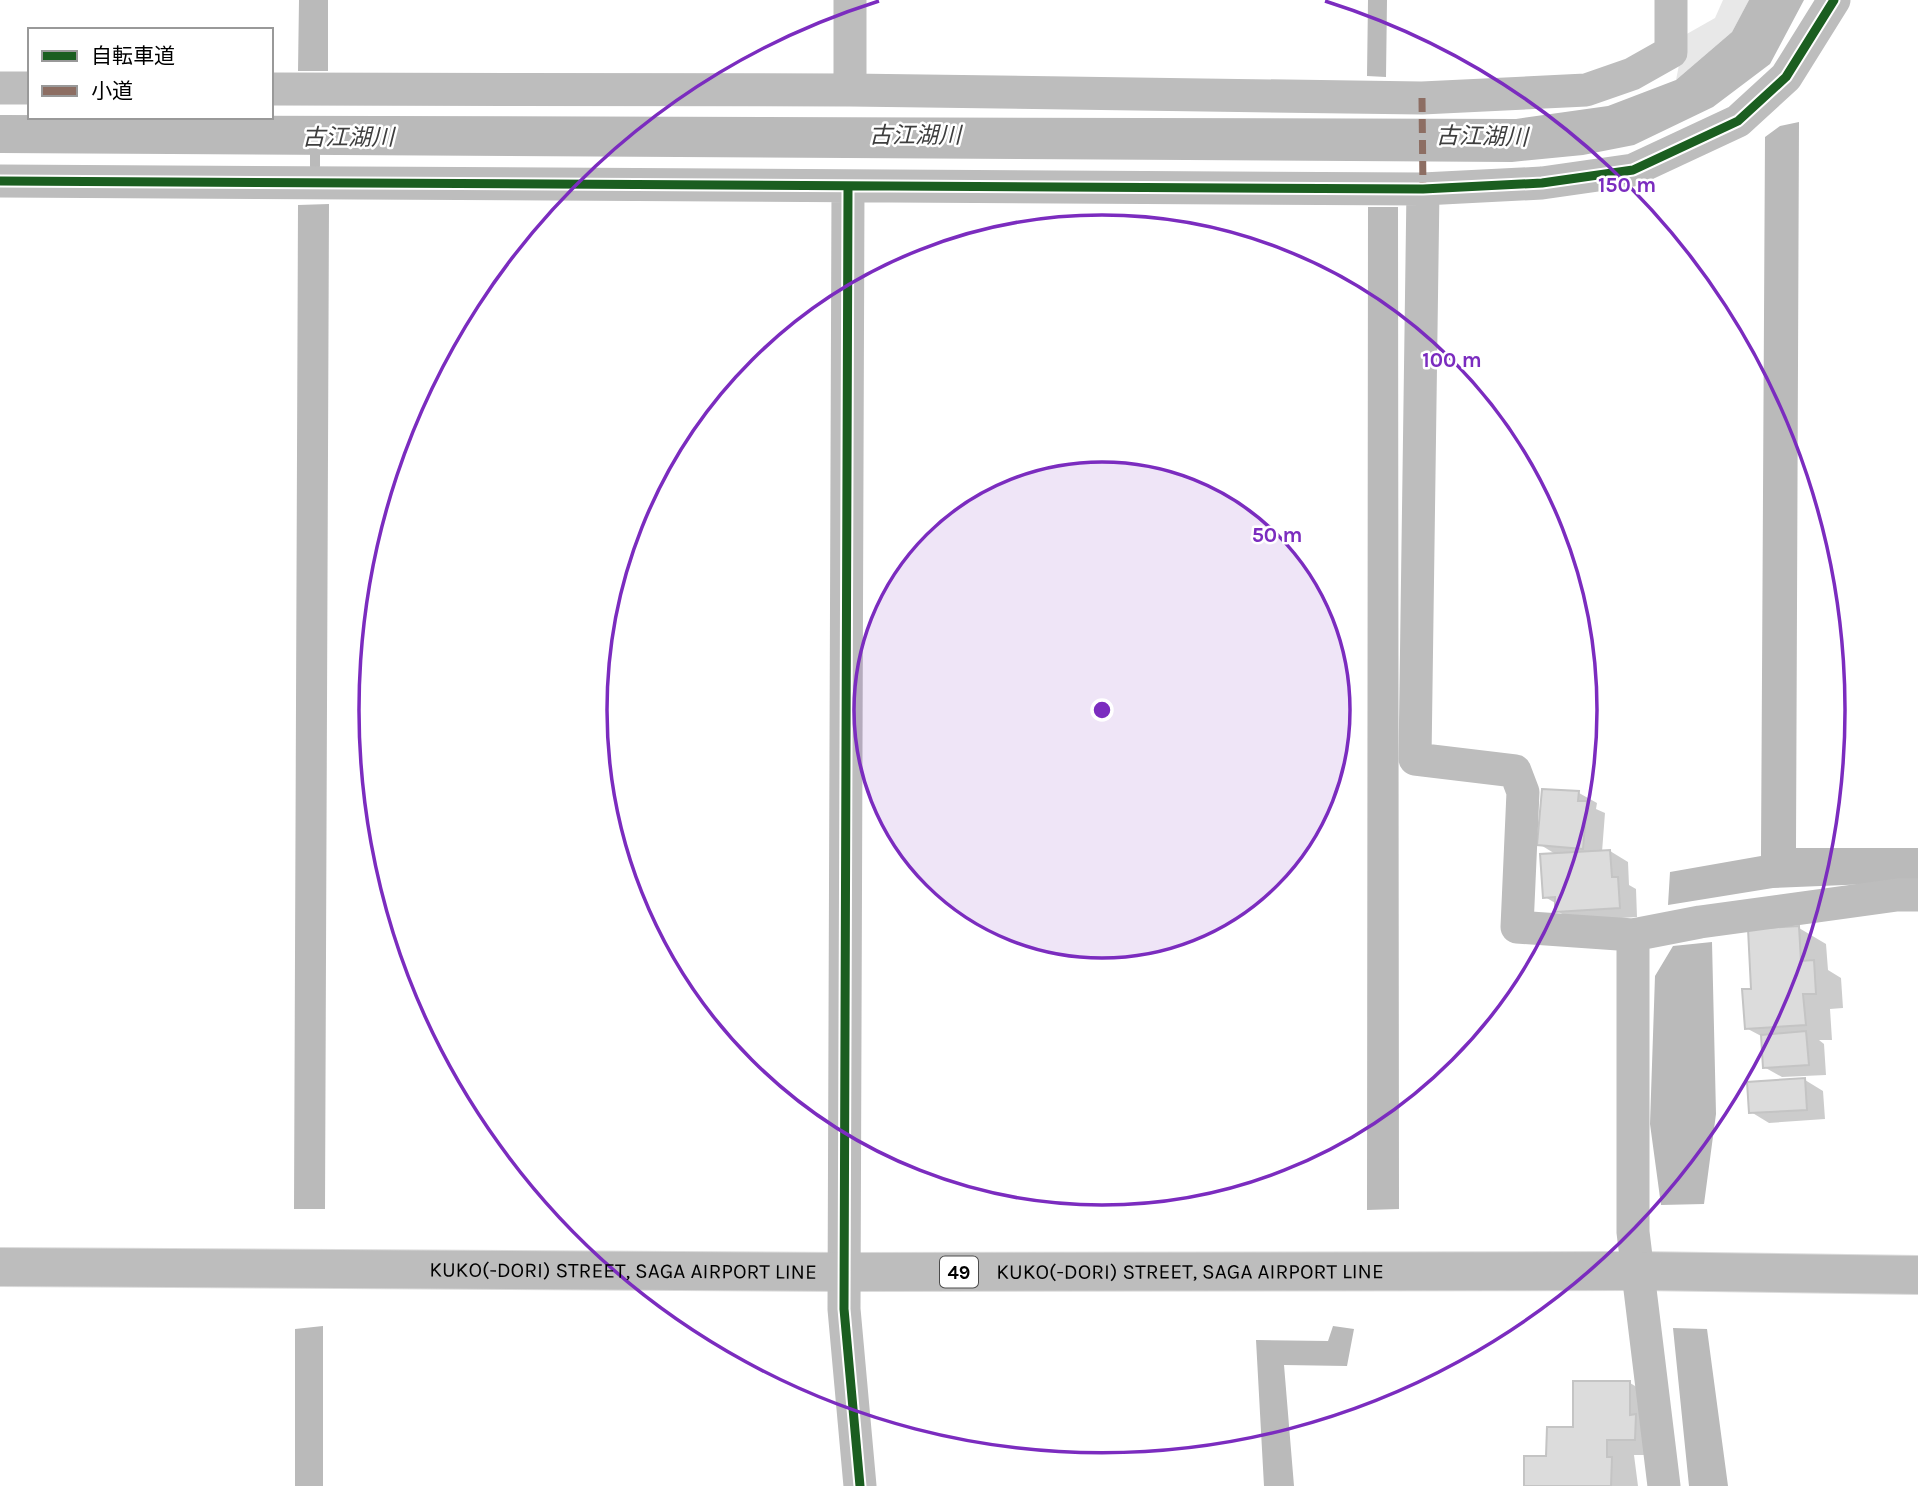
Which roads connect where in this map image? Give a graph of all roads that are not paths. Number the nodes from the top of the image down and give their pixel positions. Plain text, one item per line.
1 (850, 0) edge
2 (1671, 0) edge
3 (1834, 0) edge
4 (0, 88) edge
5 (28, 89) edge
6 (273, 89) edge
7 (850, 90) junction
8 (0, 181) edge
9 (848, 188) junction
10 (1423, 189) junction
11 (1918, 895) edge
12 (1633, 934) junction
13 (0, 1267) edge
14 (1639, 1271) junction
15 (844, 1272) junction
16 (1918, 1275) edge
17 (860, 1486) edge
18 (1664, 1486) edge

1 - 7 street
2 - 7 street
3 - 10 street
4 - 5 street
6 - 7 street
8 - 9 street
9 - 10 street
9 - 15 street
10 - 12 street
11 - 12 street
12 - 14 street
13 - 15 main road, KUKO(-DORI) STREET, SAGA AIRPORT LINE / 49
14 - 15 main road, KUKO(-DORI) STREET, SAGA AIRPORT LINE / 49
14 - 16 main road, KUKO(-DORI) STREET, SAGA AIRPORT LINE / 49
14 - 18 street
15 - 17 street

